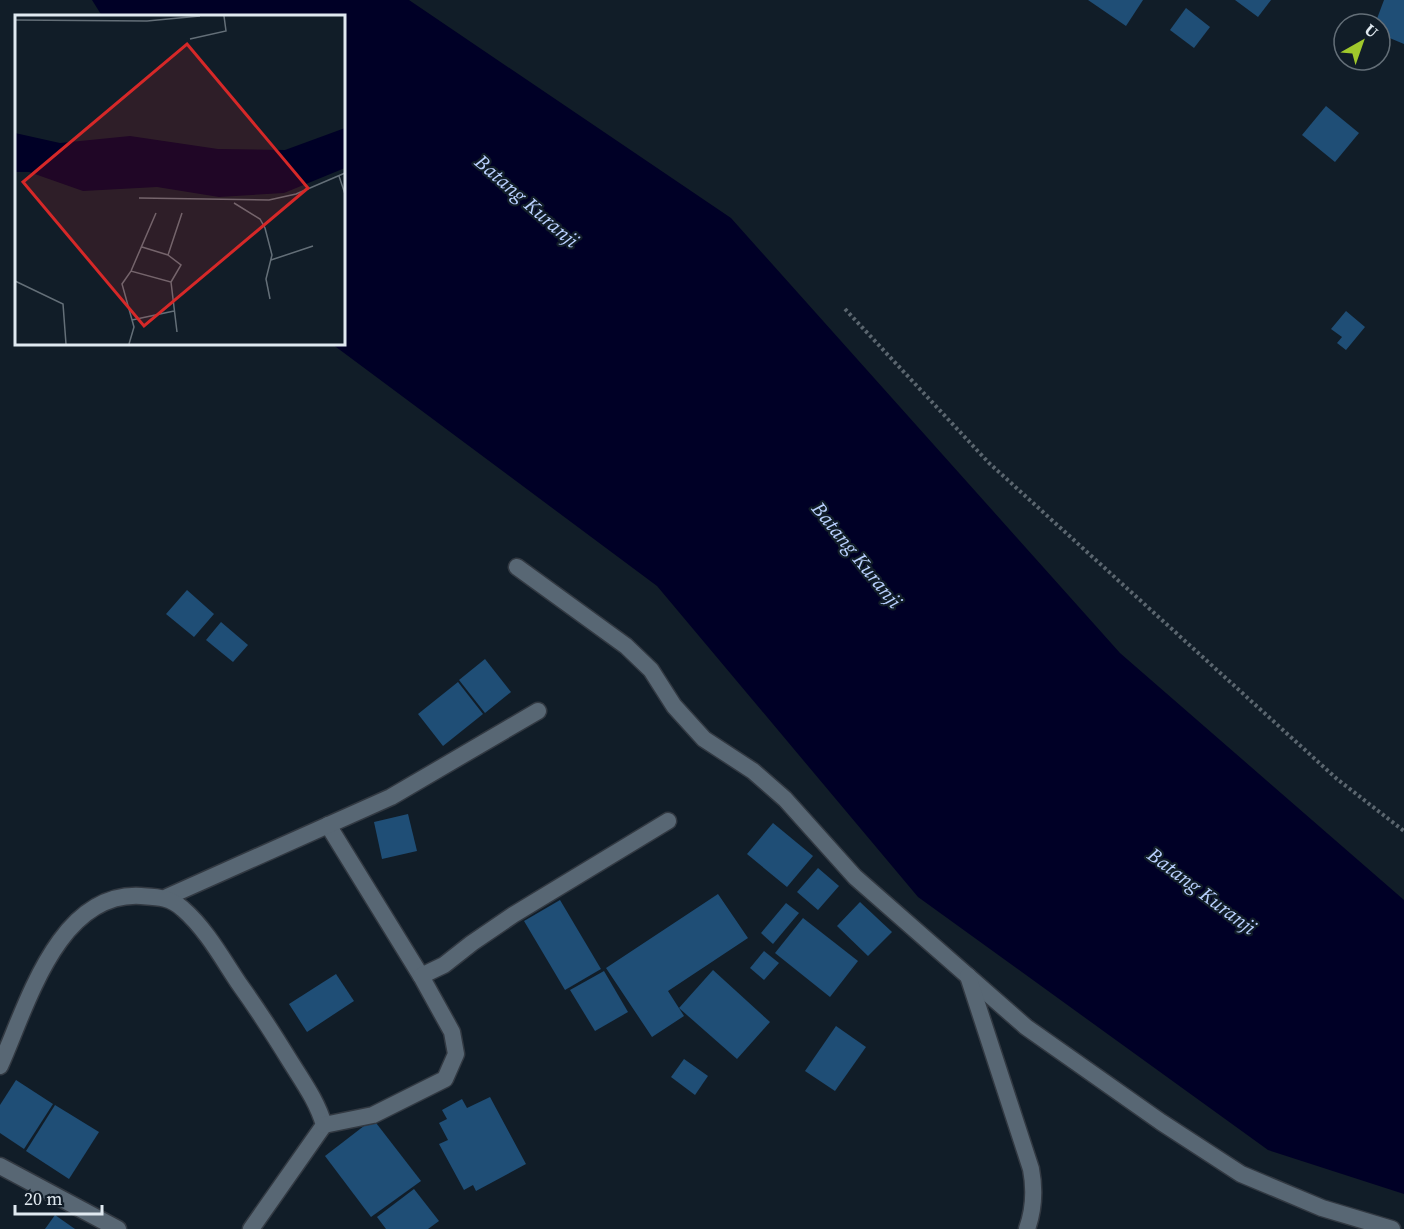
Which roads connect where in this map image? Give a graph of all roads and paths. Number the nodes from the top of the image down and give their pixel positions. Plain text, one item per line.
1 (845, 309) dead end
2 (517, 567) dead end
3 (538, 711) dead end
4 (668, 821) dead end
5 (328, 825) junction
6 (1404, 831) edge
7 (167, 897) junction
8 (968, 975) junction
9 (421, 976) junction
10 (0, 1066) edge
11 (324, 1125) junction
12 (0, 1166) edge
13 (118, 1229) edge
14 (251, 1229) edge
15 (1027, 1229) edge
16 (1392, 1229) edge

1 - 6 path
2 - 8 street
3 - 5 street
4 - 9 street
5 - 7 street
5 - 9 street
7 - 10 street
7 - 11 street
8 - 15 street
8 - 16 street
9 - 11 street
11 - 14 street
12 - 13 street

